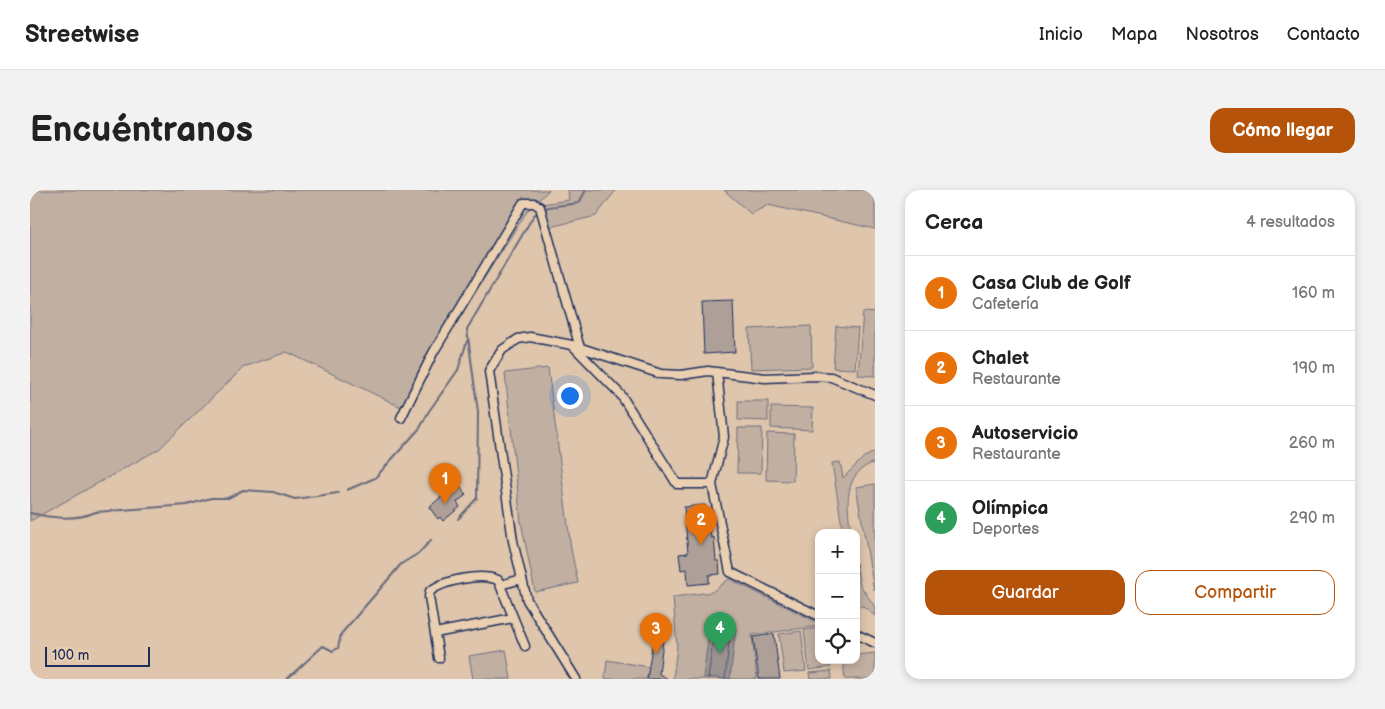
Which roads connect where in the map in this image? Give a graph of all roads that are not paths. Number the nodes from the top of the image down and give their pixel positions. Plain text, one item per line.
1 (576, 347) junction
2 (717, 372) junction
3 (875, 395) edge
4 (400, 418) dead end
5 (712, 484) junction
6 (522, 579) junction
7 (500, 585) junction
8 (815, 614) edge
9 (513, 618) junction
10 (435, 633) junction
11 (860, 636) edge
12 (875, 643) edge
13 (525, 646) dead end
14 (439, 658) dead end
15 (576, 679) edge

1 - 2 street
1 - 4 street
1 - 5 street
1 - 6 street
2 - 3 street
2 - 5 street
5 - 8 street
6 - 7 street
6 - 15 street
7 - 9 street
7 - 10 street
9 - 10 street
9 - 13 street
10 - 14 street
11 - 12 street

